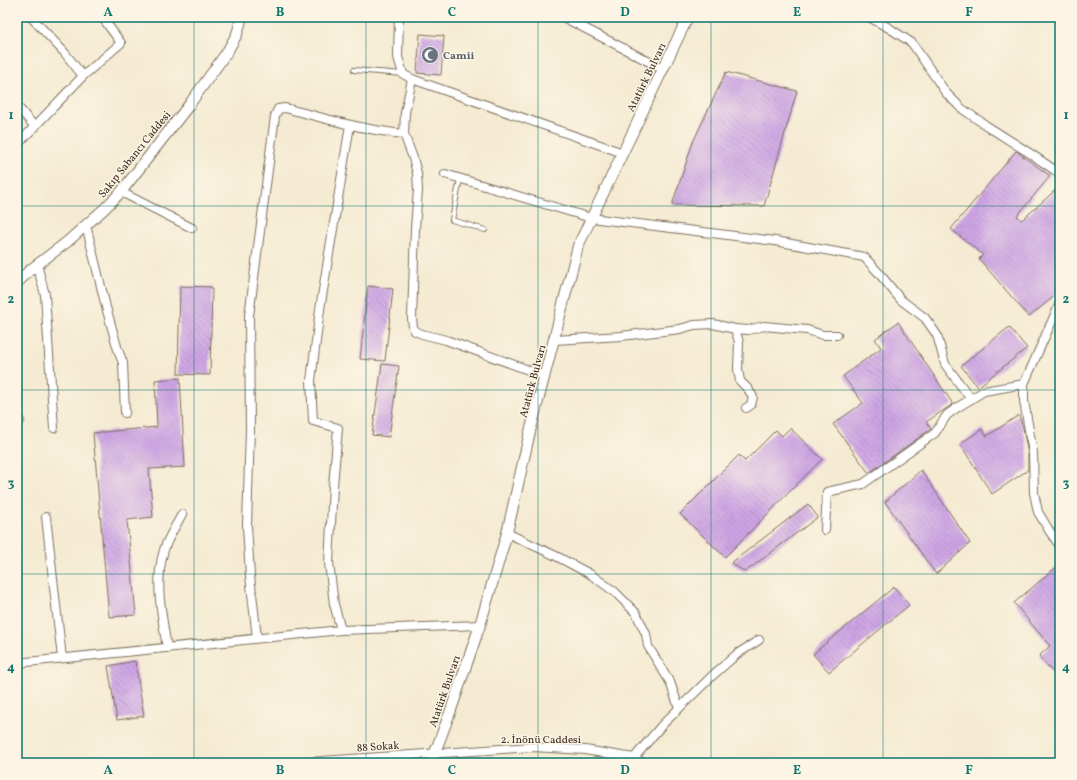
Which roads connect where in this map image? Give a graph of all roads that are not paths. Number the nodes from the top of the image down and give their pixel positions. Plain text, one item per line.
1 (31, 17) edge
2 (102, 17) edge
3 (242, 17) edge
4 (399, 17) edge
5 (563, 17) edge
6 (688, 17) edge
7 (869, 17) edge
8 (664, 68) junction
9 (354, 70) dead end
10 (403, 74) junction
11 (83, 76) junction
12 (412, 79) junction
13 (17, 106) edge
14 (350, 125) junction
15 (36, 127) junction
16 (404, 134) junction
17 (17, 146) edge
18 (623, 153) junction
19 (446, 174) dead end
20 (1060, 176) edge
21 (460, 178) junction
22 (121, 192) junction
23 (591, 218) junction
24 (86, 225) junction
25 (192, 228) dead end
26 (485, 230) dead end
27 (37, 264) junction
28 (17, 283) edge
29 (1060, 303) edge
30 (735, 329) junction
31 (837, 335) dead end
32 (555, 340) junction
33 (545, 376) junction
34 (1024, 384) junction
35 (971, 399) junction
36 (746, 408) dead end
37 (125, 413) dead end
38 (54, 428) dead end
39 (182, 514) dead end
40 (46, 517) dead end
41 (825, 530) dead end
42 (507, 534) junction
43 (1060, 546) edge
44 (480, 625) junction
45 (341, 630) junction
46 (257, 638) junction
47 (759, 640) dead end
48 (166, 648) junction
49 (62, 658) junction
50 (17, 663) edge
51 (679, 708) junction
52 (435, 753) junction
53 (634, 758) junction
54 (300, 763) edge
55 (431, 763) edge
56 (644, 763) edge

1 - 11 street
2 - 11 street
3 - 22 street, Sakıp Sabancı Caddesi
4 - 10 street
5 - 8 street
6 - 8 street, Atatürk Bulvarı
7 - 20 street
8 - 18 street, Atatürk Bulvarı
9 - 10 lane
10 - 12 street
11 - 15 street
12 - 16 street
12 - 18 street
13 - 15 street
14 - 16 street
14 - 45 street
14 - 46 street
15 - 17 street
16 - 33 street
18 - 23 street, Atatürk Bulvarı
19 - 21 street
21 - 23 street
21 - 26 lane
22 - 24 street, Sakıp Sabancı Caddesi
22 - 25 street
23 - 32 street, Atatürk Bulvarı
23 - 35 street
24 - 27 street, Sakıp Sabancı Caddesi
24 - 37 street
27 - 28 street, Sakıp Sabancı Caddesi
27 - 38 street
29 - 34 street
30 - 31 street
30 - 32 street
30 - 36 street
32 - 33 street, Atatürk Bulvarı
33 - 42 street, Atatürk Bulvarı
34 - 35 street
34 - 43 street
35 - 41 street
39 - 48 street
40 - 49 street
42 - 44 street, Atatürk Bulvarı
42 - 51 street
44 - 45 street
44 - 52 street, Atatürk Bulvarı
45 - 46 street
46 - 48 street
47 - 51 street
48 - 49 street
49 - 50 street
51 - 53 street
52 - 53 street, 2. İnönü Caddesi
52 - 54 street, 88 Sokak
52 - 55 street, Atatürk Bulvarı
53 - 56 street, 2. İnönü Caddesi

